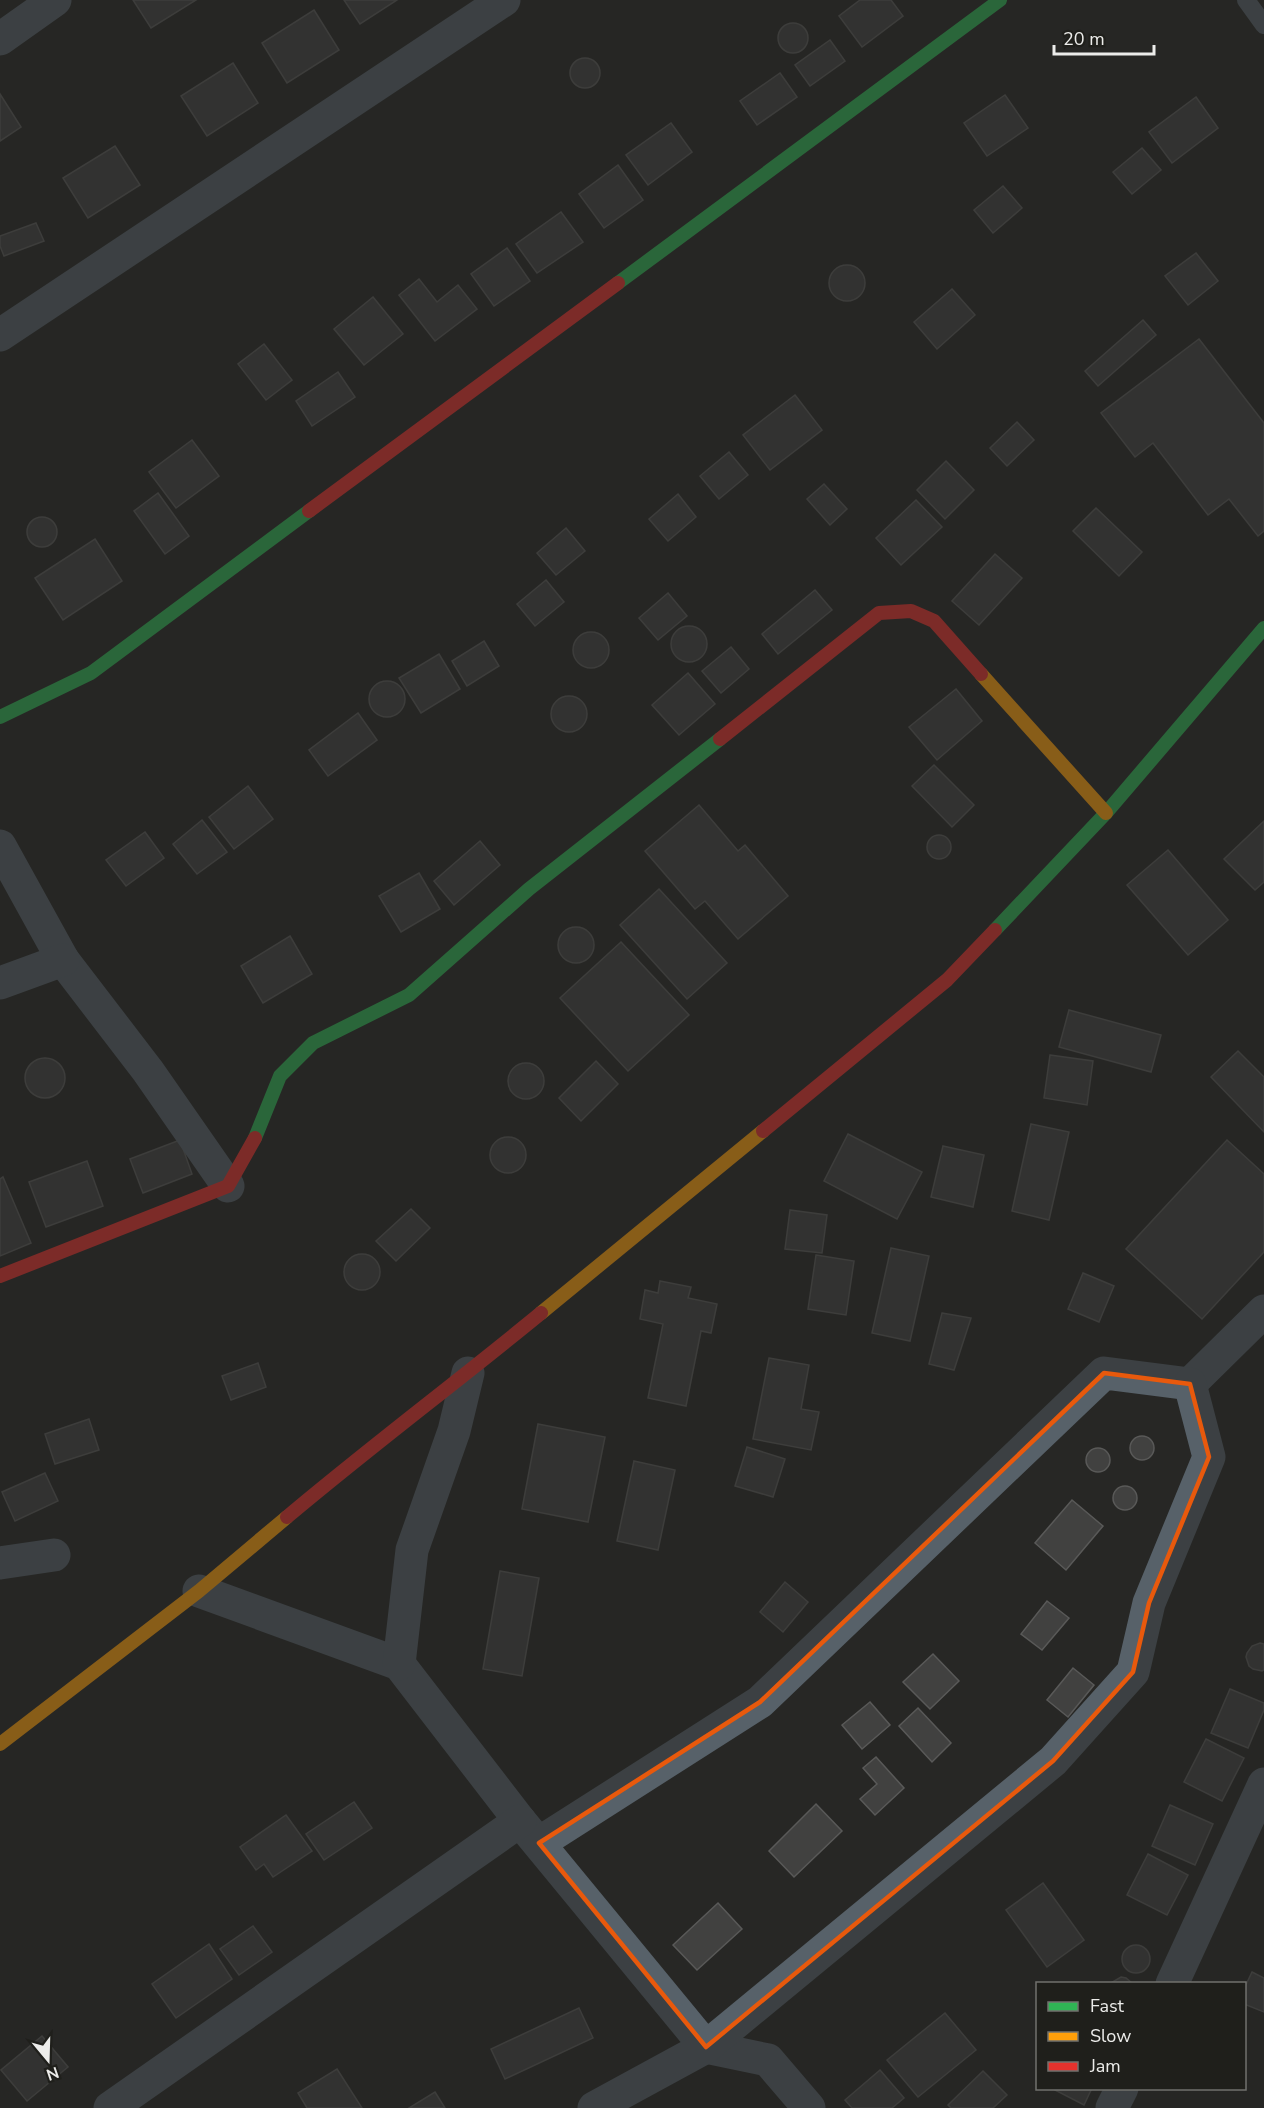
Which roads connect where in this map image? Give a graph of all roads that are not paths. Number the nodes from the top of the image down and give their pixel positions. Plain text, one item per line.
1 (55, 0) edge
2 (504, 0) edge
3 (1000, 0) edge
4 (1246, 0) edge
5 (1264, 25) edge
6 (0, 39) edge
7 (0, 335) edge
8 (1264, 628) edge
9 (0, 717) edge
10 (1106, 813) junction
11 (0, 846) edge
12 (63, 960) junction
13 (0, 982) edge
14 (228, 1186) junction
15 (0, 1276) edge
16 (1264, 1311) edge
17 (468, 1373) junction
18 (1190, 1384) junction
19 (54, 1555) dead end
20 (0, 1563) edge
21 (198, 1591) junction
22 (399, 1664) junction
23 (0, 1744) edge
24 (1264, 1784) edge
25 (530, 1832) junction
26 (1172, 1982) edge
27 (706, 2047) junction
28 (1121, 2090) edge
29 (110, 2108) edge
30 (594, 2108) edge
31 (809, 2108) edge
32 (1112, 2108) edge

1 - 6 street
2 - 7 street
3 - 9 street
4 - 5 lane
8 - 10 street
10 - 14 street
10 - 17 street
11 - 12 street
12 - 13 street
12 - 14 street
14 - 15 street
16 - 18 street
17 - 21 street
17 - 22 street
18 - 25 street
18 - 27 street
19 - 20 street
21 - 22 street
21 - 23 street
22 - 25 street
24 - 26 street
25 - 27 street
25 - 29 street
27 - 30 street
27 - 31 street
28 - 32 street

